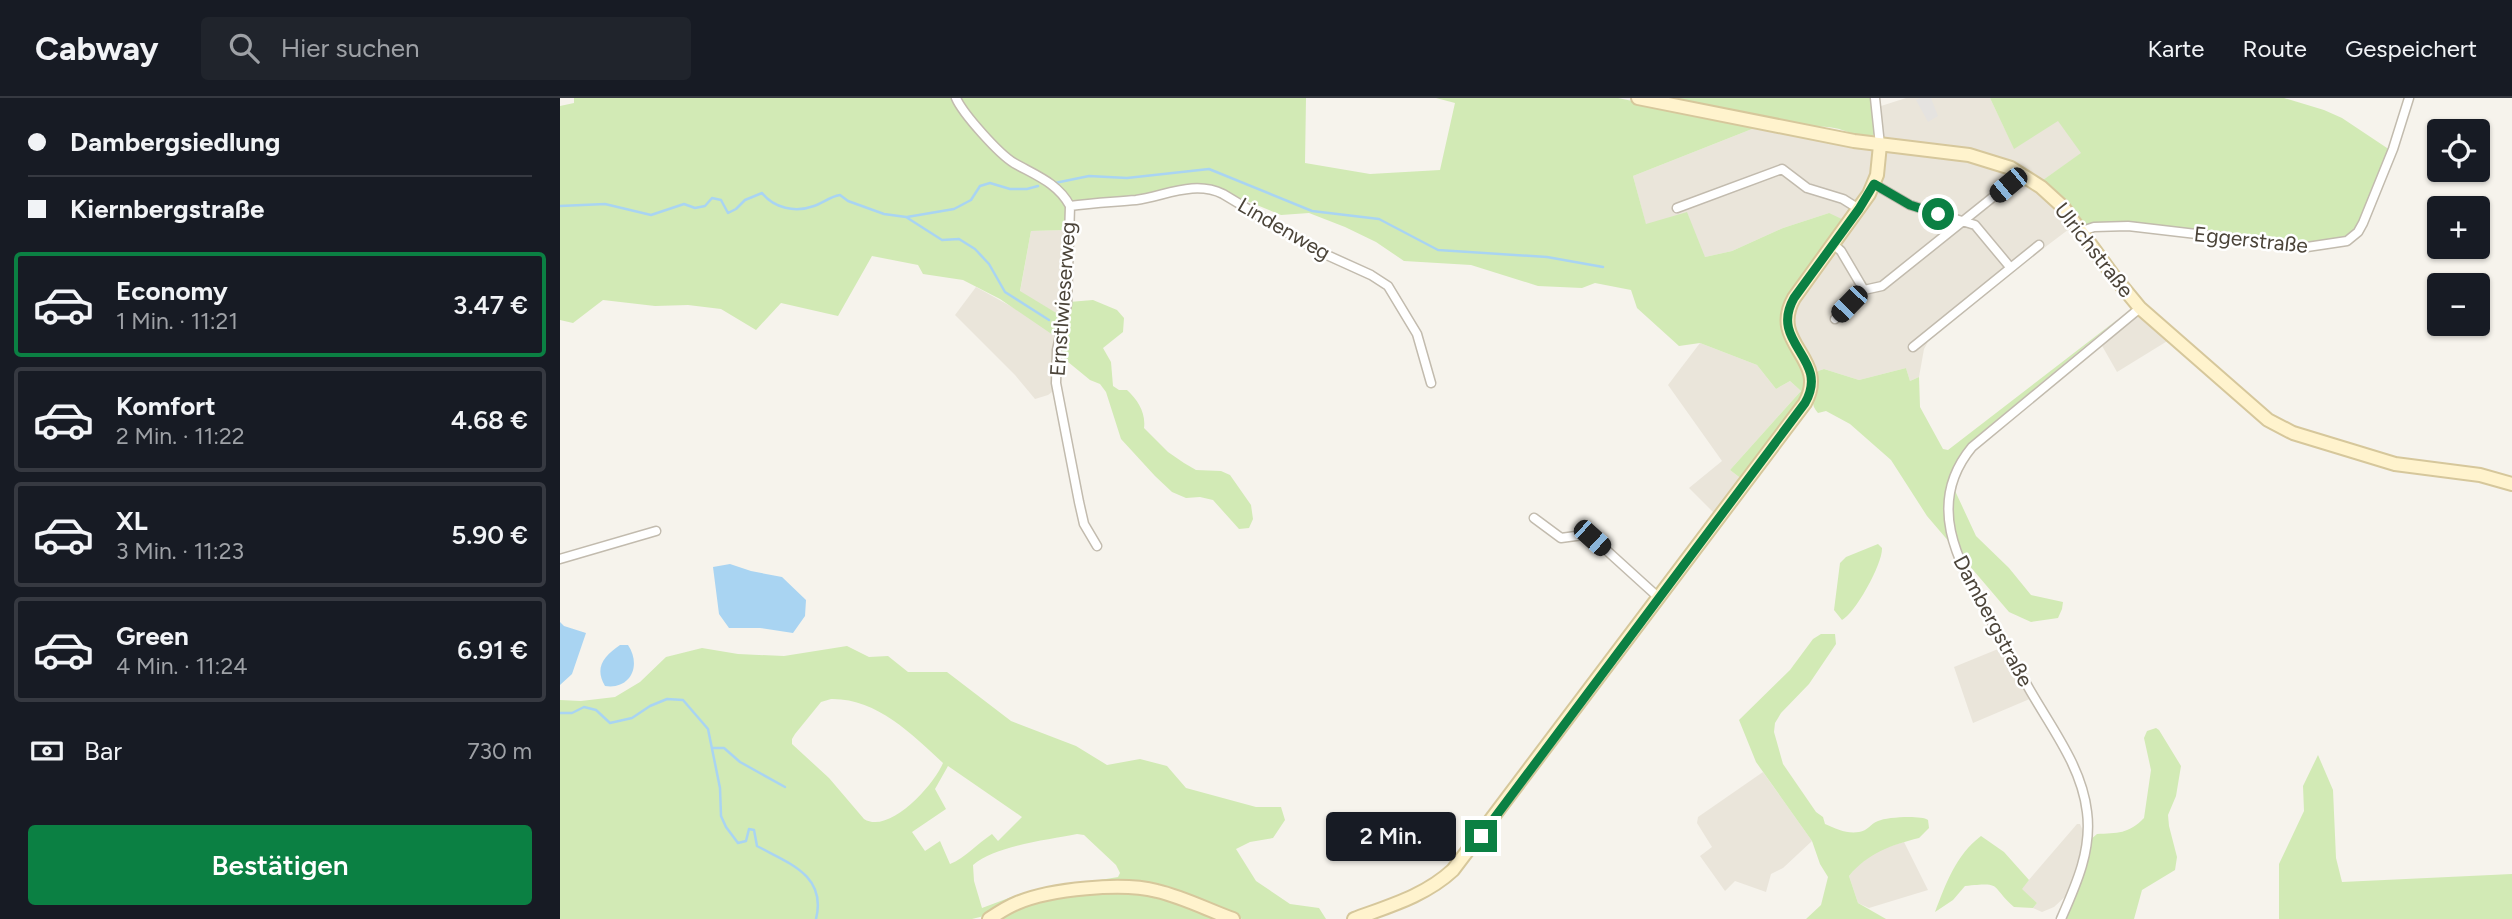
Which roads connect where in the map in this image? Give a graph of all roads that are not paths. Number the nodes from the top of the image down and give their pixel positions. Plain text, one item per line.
1 (956, 98) edge
2 (1638, 98) edge
3 (1875, 98) edge
4 (2409, 98) edge
5 (1880, 145) junction
6 (1874, 184) junction
7 (2008, 185) dead end
8 (1070, 206) junction
9 (1677, 208) dead end
10 (1859, 209) junction
11 (1965, 221) junction
12 (2082, 231) junction
13 (1833, 244) junction
14 (2039, 245) dead end
15 (2010, 267) junction
16 (1864, 290) junction
17 (2140, 308) junction
18 (1835, 319) dead end
19 (1913, 347) dead end
20 (1431, 383) dead end
21 (2512, 484) edge
22 (1534, 518) dead end
23 (656, 531) dead end
24 (1097, 546) dead end
25 (560, 559) edge
26 (1658, 597) junction
27 (989, 919) edge
28 (1233, 919) edge
29 (1354, 919) edge
30 (2061, 919) edge

1 - 8 street, Ernstlwieserweg
2 - 5 street, Ulrichstraße
3 - 5 street
4 - 12 street, Eggerstraße
5 - 6 street
5 - 12 street, Ulrichstraße
6 - 10 street
6 - 11 street
7 - 11 street
8 - 20 street, Lindenweg
8 - 24 street, Ernstlwieserweg
9 - 10 street
10 - 13 street
11 - 15 street
11 - 16 street
12 - 17 street, Ulrichstraße
13 - 16 street
13 - 26 street
14 - 15 street
15 - 19 street
16 - 18 street
17 - 21 street, Ulrichstraße
17 - 30 street, Dambergstraße
22 - 26 street
23 - 25 street
26 - 29 street
27 - 28 street

